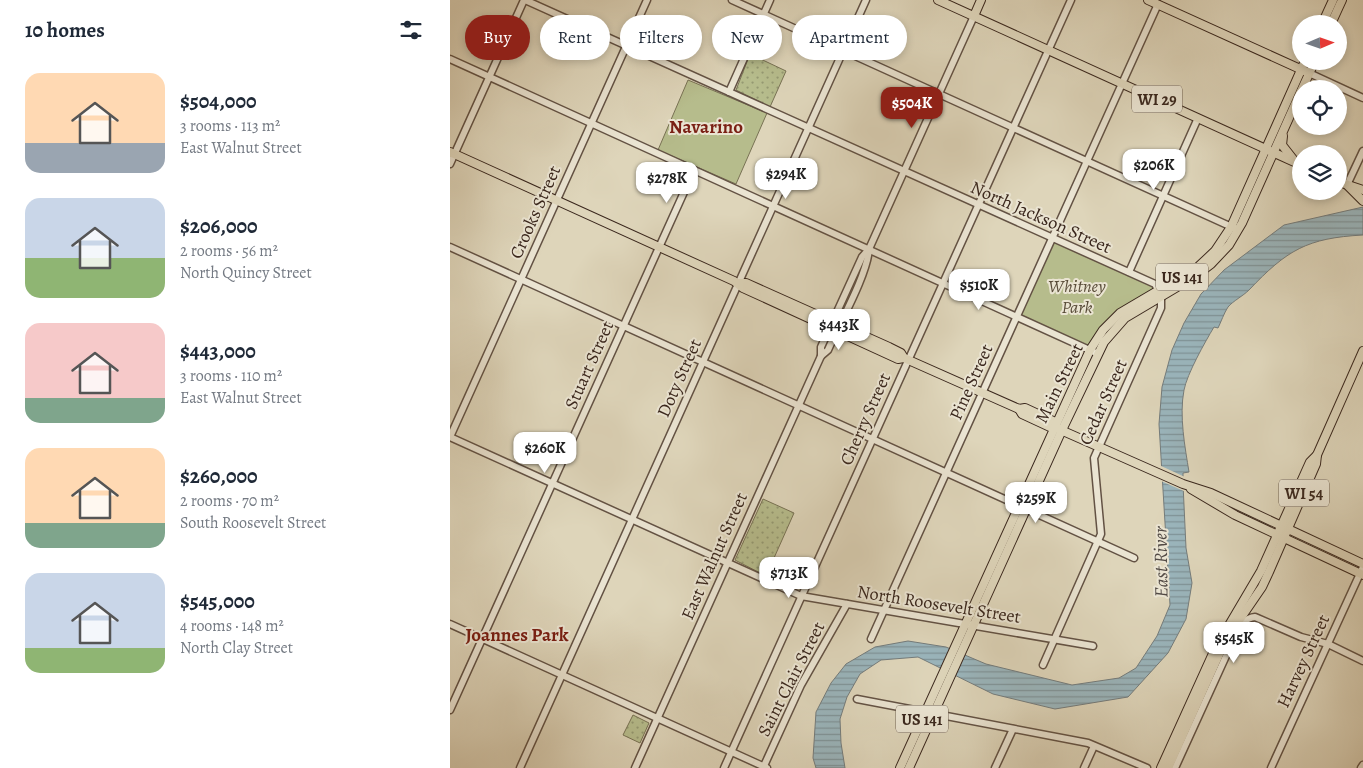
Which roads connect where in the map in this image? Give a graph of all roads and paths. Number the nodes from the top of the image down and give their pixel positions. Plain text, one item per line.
1 (525, 0) edge
2 (647, 0) edge
3 (732, 0) edge
4 (770, 0) edge
5 (866, 0) edge
6 (938, 0) edge
7 (982, 0) edge
8 (1071, 0) edge
9 (1148, 0) edge
10 (1333, 0) edge
11 (1342, 0) edge
12 (1159, 2) edge
13 (640, 15) edge
14 (764, 15) joint
15 (860, 15) edge
16 (1326, 15) edge
17 (1335, 15) edge
18 (974, 16) junction
19 (620, 43) edge
20 (1048, 50) junction
21 (450, 59) edge
22 (621, 60) edge
23 (658, 60) edge
24 (744, 60) edge
25 (840, 60) edge
26 (864, 60) edge
27 (1305, 71) junction
28 (489, 77) junction
29 (1304, 80) edge
30 (1122, 83) junction
31 (729, 92) junction
32 (939, 94) junction
33 (1363, 98) edge
34 (1292, 113) edge
35 (1198, 118) junction
36 (592, 124) junction
37 (808, 128) junction
38 (1013, 128) junction
39 (1285, 129) junction
40 (1270, 150) junction
41 (1363, 151) edge
42 (452, 153) edge
43 (1292, 156) edge
44 (1292, 160) edge
45 (1087, 161) junction
46 (450, 164) edge
47 (694, 170) junction
48 (904, 172) junction
49 (1347, 186) junction
50 (1363, 190) edge
51 (1163, 196) junction
52 (557, 200) junction
53 (1363, 201) edge
54 (978, 205) junction
55 (773, 206) junction
56 (1235, 228) junction
57 (1052, 239) junction
58 (450, 247) edge
59 (659, 247) junction
60 (869, 250) junction
61 (1128, 272) junction
62 (521, 279) junction
63 (739, 283) junction
64 (943, 283) junction
65 (1160, 294) junction
66 (1017, 317) junction
67 (624, 325) junction
68 (834, 327) junction
69 (1363, 351) edge
70 (1094, 352) junction
71 (906, 359) junction
72 (703, 361) junction
73 (982, 393) junction
74 (799, 405) junction
75 (1058, 428) junction
76 (450, 437) edge
77 (873, 438) junction
78 (1099, 446) junction
79 (947, 472) junction
80 (552, 483) junction
81 (1186, 485) junction
82 (1023, 507) junction
83 (632, 519) junction
84 (1285, 527) junction
85 (1281, 536) junction
86 (1098, 541) junction
87 (1134, 558) dead end
88 (727, 563) junction
89 (1362, 570) edge
90 (801, 596) junction
91 (847, 604) junction
92 (884, 610) junction
93 (966, 623) junction
94 (450, 624) edge
95 (974, 624) junction
96 (1054, 638) junction
97 (482, 639) junction
98 (871, 639) dead end
99 (1328, 644) junction
100 (1093, 646) dead end
101 (957, 651) junction
102 (1363, 661) edge
103 (1043, 665) dead end
104 (562, 675) junction
105 (857, 699) dead end
106 (450, 710) edge
107 (930, 712) junction
108 (657, 718) junction
109 (1013, 728) junction
110 (1094, 746) junction
111 (731, 752) junction
112 (765, 767) edge
113 (520, 768) edge
114 (635, 768) edge
115 (724, 768) edge
116 (900, 768) edge
117 (909, 768) edge
118 (995, 768) edge
119 (1084, 768) edge
120 (1147, 768) edge
121 (1161, 768) edge
122 (1168, 768) edge
123 (1175, 768) edge
124 (1271, 768) edge

1 - 19 street, North Jackson Street
1 - 28 street
2 - 13 street, Crooks Street
3 - 14 street
4 - 14 street
5 - 15 street, Doty Street
6 - 18 main road
7 - 18 main road, East Walnut Street
8 - 20 street, Cherry Street
9 - 12 main road
10 - 16 main road
11 - 17 main road
12 - 27 main road
12 - 30 street, Pine Street
18 - 20 main road, WI 29
18 - 32 street, East Walnut Street
20 - 30 main road, WI 29
20 - 38 street, Cherry Street
21 - 28 street
22 - 36 street, Crooks Street
23 - 31 street, North Jackson Street
24 - 31 street
25 - 37 street, Doty Street
26 - 32 street
27 - 29 main road, Main Street / US 141
27 - 33 street
27 - 40 main road, Main Street / US 141
28 - 36 street
28 - 42 street
30 - 35 main road, WI 29
30 - 45 street, Pine Street
31 - 37 street, North Jackson Street
32 - 38 street
32 - 48 street, East Walnut Street
34 - 39 main road, Main Street / US 141
35 - 40 main road, WI 29
35 - 51 street
36 - 47 street
36 - 52 street, Crooks Street
37 - 48 street, North Jackson Street
37 - 55 street, Doty Street
38 - 45 street
38 - 54 street, Cherry Street
39 - 40 main road, Main Street / US 141
39 - 43 main road
40 - 44 main road
40 - 56 main road, Main Street / US 141
41 - 49 street
42 - 46 street
42 - 52 main road
45 - 51 street
45 - 57 street, Pine Street
47 - 55 street
47 - 59 street, Stuart Street
48 - 54 street, North Jackson Street
48 - 60 street, East Walnut Street
49 - 50 main road
49 - 53 main road
51 - 56 street
51 - 61 street
52 - 59 main road
52 - 62 street, Crooks Street
54 - 57 street, North Jackson Street
54 - 64 street, Cherry Street
55 - 60 street
55 - 63 street, Doty Street
56 - 65 main road, Main Street / US 141
57 - 61 street, North Jackson Street
57 - 66 street, Pine Street
58 - 62 street
59 - 63 main road
59 - 67 street, Stuart Street
60 - 64 street
60 - 68 street, East Walnut Street
61 - 65 street, North Jackson Street
62 - 67 street
62 - 76 street, Crooks Street
63 - 68 main road
63 - 72 street, Doty Street
64 - 66 street
64 - 71 street, Cherry Street
65 - 70 main road, Main Street / US 141
65 - 78 street, Cedar Street
66 - 70 street
66 - 73 street, Pine Street
67 - 72 street
67 - 80 street, Stuart Street
68 - 71 main road
68 - 74 street, East Walnut Street
69 - 84 main road, WI 54
70 - 75 main road, Main Street / US 141
71 - 73 main road
71 - 77 street, Cherry Street
72 - 74 street
72 - 83 street, Doty Street
73 - 75 main road
73 - 79 street, Pine Street
74 - 77 street
74 - 88 street, East Walnut Street
75 - 78 main road
75 - 82 main road, Main Street / US 141
76 - 80 street, North Roosevelt Street
77 - 79 street
77 - 90 street, Cherry Street
78 - 81 main road
78 - 86 street, Cedar Street
79 - 82 street
79 - 92 street, Pine Street
80 - 83 street, North Roosevelt Street
80 - 97 street, Stuart Street
81 - 84 main road
81 - 85 main road
82 - 86 street
82 - 93 main road, Main Street / US 141
82 - 95 main road, Main Street / US 141
83 - 88 street, North Roosevelt Street
83 - 104 street, Doty Street
84 - 85 main road, WI 54
84 - 89 main road
85 - 89 main road
85 - 121 main road, WI 54
85 - 122 main road, WI 54
86 - 87 street
86 - 96 street, Cedar Street
88 - 90 street, North Roosevelt Street
88 - 108 street, East Walnut Street
89 - 99 street, Harvey Street
90 - 91 street, North Roosevelt Street
90 - 111 street, Cherry Street
91 - 92 street, North Roosevelt Street
91 - 112 street, Saint Clair Street
92 - 93 street, North Roosevelt Street
92 - 98 street, Pine Street
93 - 95 street, North Roosevelt Street
93 - 101 main road, Main Street / US 141
94 - 97 street
95 - 96 street, North Roosevelt Street
95 - 101 main road, Main Street / US 141
96 - 100 street, North Roosevelt Street
96 - 103 street, Cedar Street
97 - 104 street
97 - 106 street, Stuart Street
99 - 102 street
99 - 123 street
99 - 124 street, Harvey Street
101 - 107 main road, Main Street / US 141
104 - 108 street
104 - 113 street, Doty Street
105 - 107 street
107 - 109 street
107 - 116 main road, Main Street / US 141
107 - 117 main road, Main Street / US 141
108 - 111 street
108 - 114 street, East Walnut Street
109 - 110 street
109 - 118 street
110 - 119 street
110 - 120 street
111 - 112 street
111 - 115 street, Cherry Street

